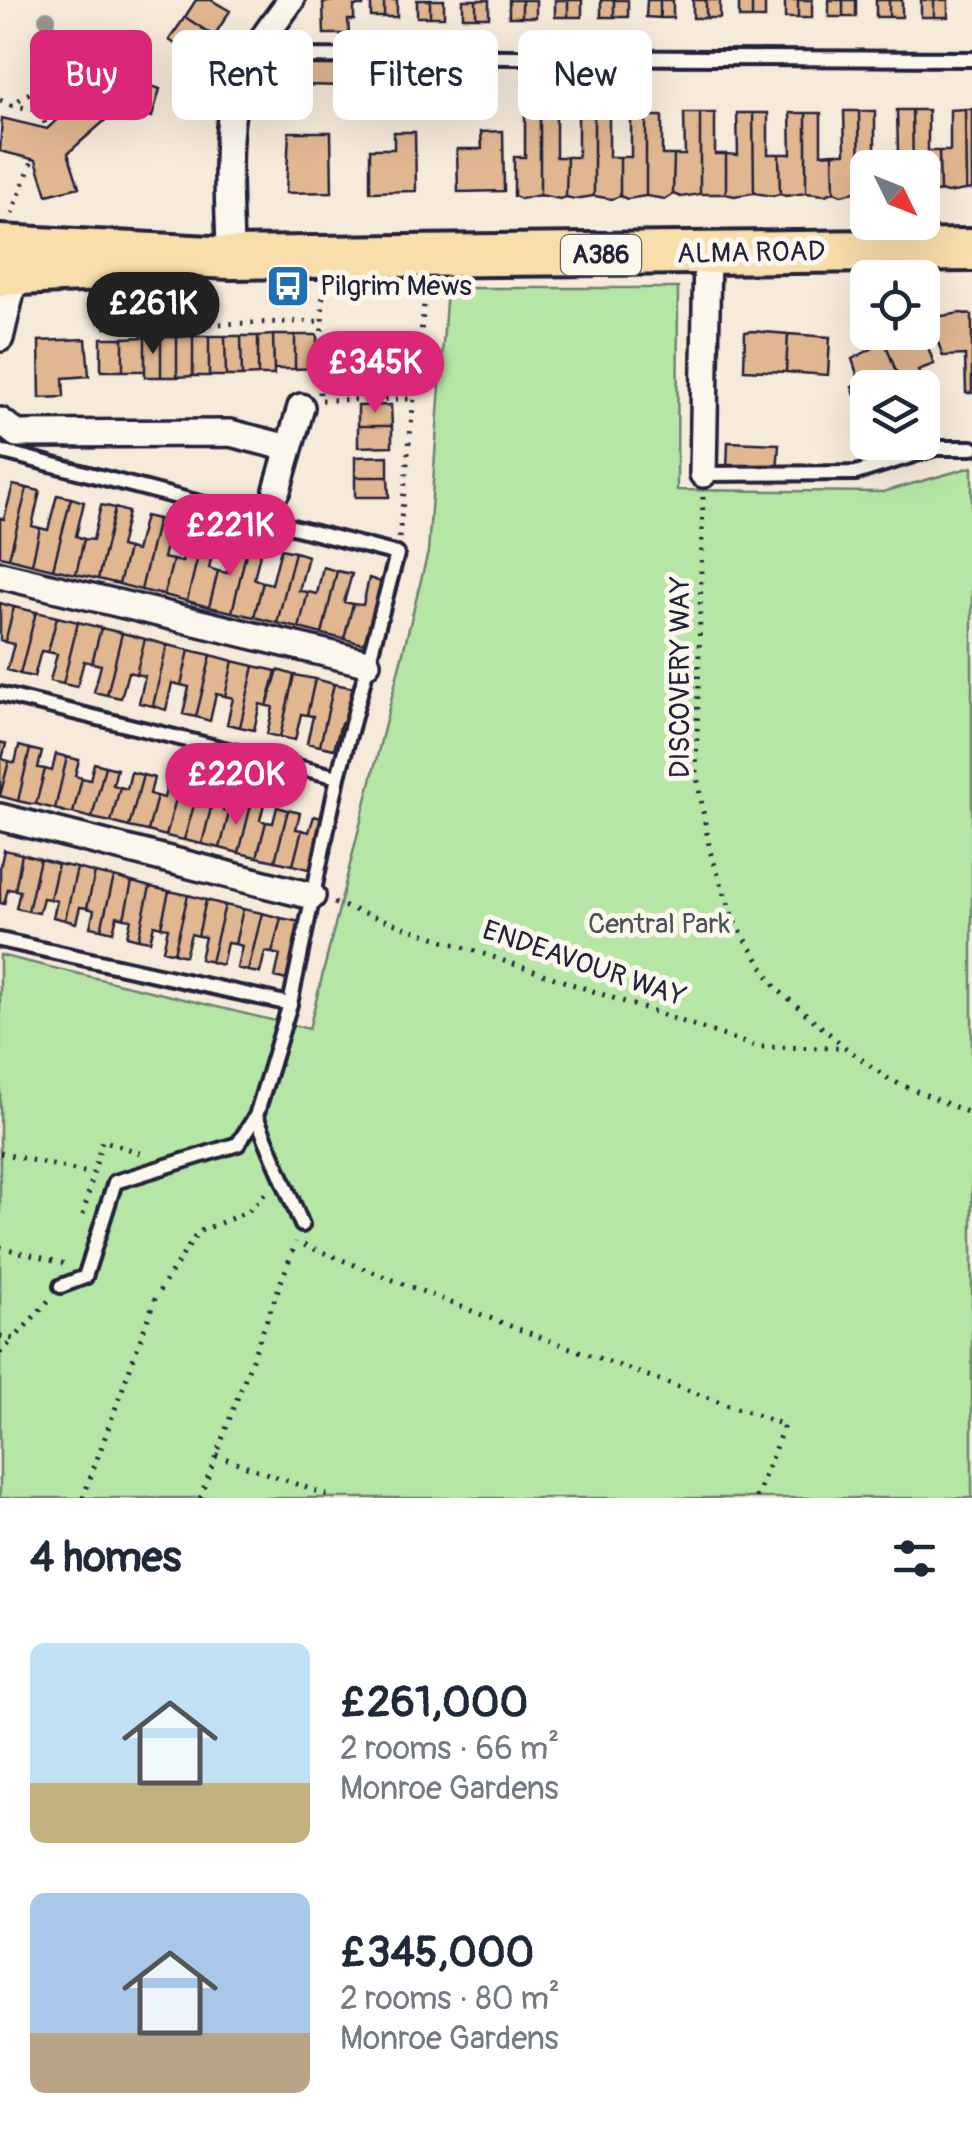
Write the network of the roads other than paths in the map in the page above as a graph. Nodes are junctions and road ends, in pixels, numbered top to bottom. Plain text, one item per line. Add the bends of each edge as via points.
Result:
1 (291, 0) edge
2 (270, 30) edge
3 (313, 56) edge
4 (972, 60) edge
5 (232, 120) edge
6 (972, 250) edge
7 (7, 252) edge
8 (707, 254) junction
9 (230, 258) junction
10 (0, 338) edge
11 (301, 407) dead end
12 (0, 421) edge
13 (289, 448) junction
14 (972, 448) edge
15 (0, 452) edge
16 (703, 474) joint
17 (276, 490) dead end
18 (0, 575) edge
19 (367, 663) junction
20 (0, 694) edge
21 (338, 778) junction
22 (0, 817) edge
23 (312, 896) junction
24 (0, 940) edge
25 (290, 1004) junction
26 (256, 1116) junction
27 (302, 1225) dead end
28 (61, 1286) road end

1 - 2 street
3 - 4 lane
5 - 9 street
6 - 8 main road, ALMA ROAD / A386
7 - 9 main road, ALMA ROAD / A386
7 - 10 street
8 - 9 main road, ALMA ROAD / A386
8 - 16 street
11 - 13 street
12 - 13 street via 17,434 230,433
13 - 17 street
14 - 16 lane via 936,448 856,474
15 - 19 lane via 397,554
18 - 19 street
19 - 21 lane
20 - 21 lane
21 - 23 lane
22 - 23 street
23 - 25 lane
24 - 25 lane
25 - 26 lane
26 - 27 lane
26 - 28 lane via 238,1144 115,1182 85,1277

